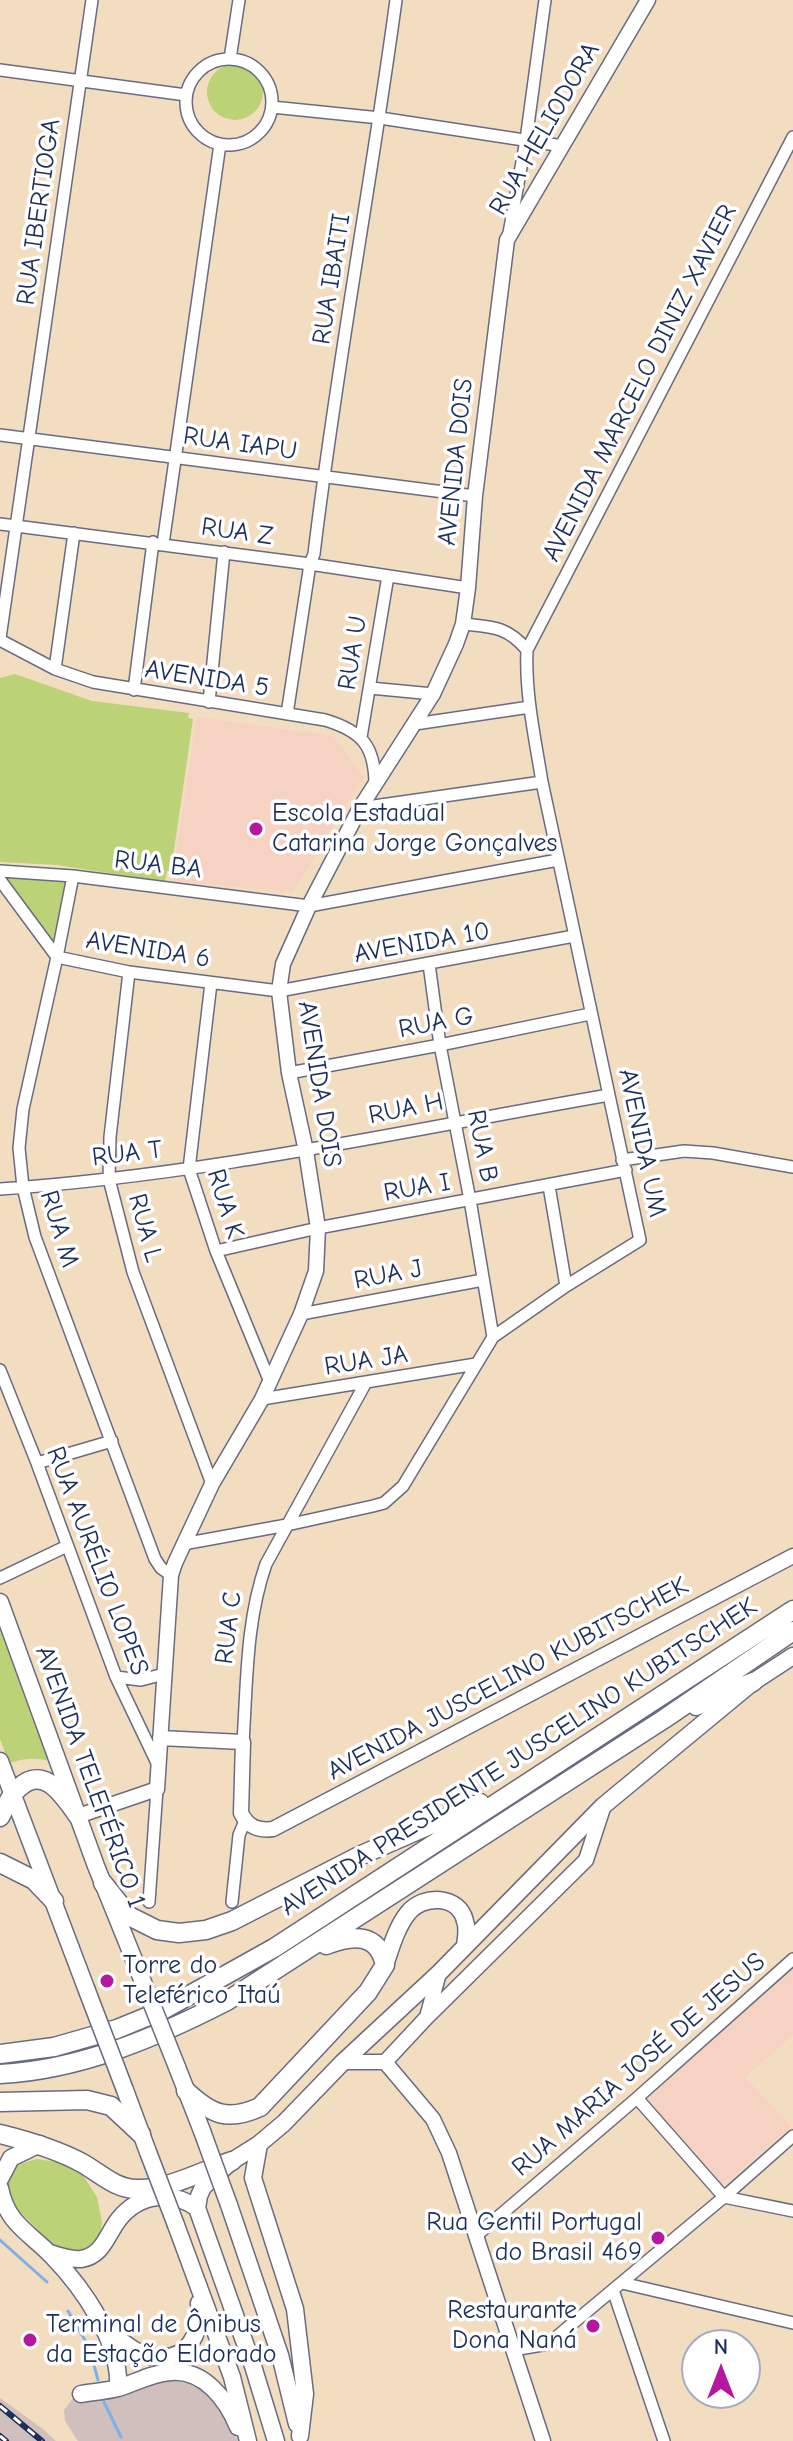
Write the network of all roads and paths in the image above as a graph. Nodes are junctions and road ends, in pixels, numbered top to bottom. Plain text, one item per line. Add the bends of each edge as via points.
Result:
1 (92, 0) edge
2 (239, 0) edge
3 (396, 0) edge
4 (545, 0) edge
5 (648, 0) edge
6 (230, 59) junction
7 (0, 70) edge
8 (79, 81) junction
9 (186, 95) junction
10 (272, 107) junction
11 (380, 118) junction
12 (793, 137) edge
13 (526, 140) junction
14 (220, 144) junction
15 (563, 146) junction
16 (507, 240) junction
17 (0, 435) edge
18 (27, 439) junction
19 (175, 458) junction
20 (323, 478) junction
21 (475, 496) junction
22 (0, 524) edge
23 (16, 526) junction
24 (74, 533) junction
25 (158, 543) junction
26 (224, 552) junction
27 (310, 564) junction
28 (388, 576) junction
29 (468, 588) junction
30 (463, 624) junction
31 (0, 639) edge
32 (13, 647) junction
33 (527, 650) junction
34 (0, 656) edge
35 (55, 669) junction
36 (370, 688) junction
37 (134, 690) junction
38 (433, 694) junction
39 (209, 702) junction
40 (530, 707) junction
41 (287, 714) junction
42 (415, 724) junction
43 (361, 737) junction
44 (542, 782) junction
45 (375, 786) junction
46 (360, 808) junction
47 (558, 860) junction
48 (0, 871) edge
49 (73, 876) junction
50 (0, 880) edge
51 (309, 906) junction
52 (574, 936) junction
53 (57, 957) junction
54 (429, 964) junction
55 (129, 972) junction
56 (211, 983) junction
57 (279, 991) junction
58 (590, 1014) junction
59 (440, 1045) junction
60 (289, 1073) junction
61 (609, 1095) junction
62 (456, 1121) junction
63 (306, 1151) junction
64 (624, 1165) junction
65 (793, 1167) edge
66 (189, 1169) junction
67 (109, 1179) junction
68 (549, 1186) junction
69 (23, 1187) junction
70 (0, 1189) edge
71 (470, 1200) junction
72 (318, 1228) junction
73 (216, 1251) junction
74 (483, 1280) junction
75 (566, 1286) junction
76 (301, 1314) junction
77 (493, 1337) junction
78 (476, 1364) junction
79 (0, 1370) edge
80 (270, 1382) junction
81 (365, 1384) junction
82 (262, 1399) junction
83 (112, 1441) junction
84 (37, 1463) junction
85 (212, 1484) junction
86 (287, 1525) junction
87 (183, 1544) junction
88 (67, 1546) junction
89 (793, 1556) edge
90 (171, 1575) junction
91 (0, 1578) edge
92 (0, 1602) edge
93 (793, 1610) edge
94 (793, 1631) edge
95 (793, 1656) edge
96 (164, 1674) junction
97 (116, 1677) junction
98 (753, 1682) junction
99 (664, 1719) junction
100 (160, 1738) junction
101 (243, 1742) junction
102 (0, 1761) edge
103 (158, 1765) junction
104 (531, 1780) junction
105 (157, 1789) junction
106 (13, 1794) junction
107 (603, 1806) junction
108 (78, 1816) junction
109 (0, 1817) edge
110 (245, 1821) junction
111 (0, 1863) edge
112 (103, 1883) junction
113 (54, 1901) junction
114 (149, 1902) dead end
115 (232, 1902) dead end
116 (465, 1946) junction
117 (793, 1959) edge
118 (287, 1963) junction
119 (385, 1965) junction
120 (439, 1973) junction
121 (427, 2017) junction
122 (0, 2054) edge
123 (343, 2062) junction
124 (385, 2062) junction
125 (0, 2074) edge
126 (186, 2091) junction
127 (637, 2098) junction
128 (0, 2102) edge
129 (0, 2134) edge
130 (141, 2134) junction
131 (793, 2136) edge
132 (40, 2144) junction
133 (259, 2144) junction
134 (232, 2161) junction
135 (0, 2179) edge
136 (0, 2188) edge
137 (724, 2197) junction
138 (197, 2208) junction
139 (793, 2211) edge
140 (477, 2235) junction
141 (49, 2253) junction
142 (618, 2286) junction
143 (198, 2289) junction
144 (793, 2323) edge
145 (104, 2328) junction
146 (513, 2350) junction
147 (118, 2388) junction
148 (81, 2394) dead end
149 (300, 2438) edge
150 (246, 2441) edge
151 (276, 2441) edge
152 (543, 2441) edge
153 (664, 2441) edge

1 - 8 street, RUA IBERTIOGA
2 - 6 street
3 - 11 street, RUA IBAITI
4 - 13 street
5 - 15 street, RUA HELIODORA
6 - 9 street via 207,66
6 - 10 street via 256,69 266,80
7 - 8 street
8 - 9 street
8 - 18 street, RUA IBERTIOGA
9 - 14 street via 197,132
10 - 11 street
10 - 14 street via 268,121 248,141
11 - 13 street
11 - 20 street, RUA IBAITI
12 - 33 street, AVENIDA MARCELO DINIZ XAVIER
13 - 15 street
13 - 16 street
14 - 19 street
15 - 16 street, RUA HELIODORA
16 - 21 street, AVENIDA DOIS
17 - 18 street, RUA IAPU
18 - 19 street, RUA IAPU
18 - 23 street, RUA IBERTIOGA
19 - 20 street, RUA IAPU
19 - 25 street
20 - 21 street, RUA IAPU
20 - 27 street, RUA IBAITI
21 - 29 street, AVENIDA DOIS
22 - 23 street, RUA Z
23 - 24 street, RUA Z
23 - 31 street, RUA IBERTIOGA
24 - 25 street, RUA Z
24 - 35 street
25 - 26 street, RUA Z
25 - 37 street
26 - 27 street, RUA Z
26 - 39 street
27 - 28 street, RUA Z
27 - 41 street, RUA IBAITI
28 - 29 street, RUA Z
28 - 36 street, RUA U
29 - 30 street, AVENIDA DOIS
30 - 33 street via 509,632
30 - 38 street, AVENIDA DOIS
31 - 32 street, AVENIDA 5
32 - 34 street
32 - 35 street, AVENIDA 5
33 - 40 street, AVENIDA UM
35 - 37 street, AVENIDA 5
36 - 38 street
36 - 43 street, RUA U
37 - 39 street, AVENIDA 5
38 - 42 street, AVENIDA DOIS
39 - 41 street, AVENIDA 5
40 - 42 street
40 - 44 street, AVENIDA UM
41 - 43 street, AVENIDA 5 via 346,726
42 - 45 street, AVENIDA DOIS
43 - 45 street via 371,754
44 - 46 street
44 - 47 street, AVENIDA UM
45 - 46 street, AVENIDA DOIS
46 - 51 street, AVENIDA DOIS
47 - 51 street, RUA BA
47 - 52 street, AVENIDA UM
48 - 49 street, RUA BA
49 - 51 street, RUA BA
49 - 53 street, RUA M
50 - 53 street, AVENIDA 6
51 - 57 street, AVENIDA DOIS via 283,964
52 - 54 street, AVENIDA 10
52 - 58 street, AVENIDA UM
53 - 55 street, AVENIDA 6
53 - 69 street, RUA M via 23,1109
54 - 57 street, AVENIDA 10
54 - 59 street, RUA B
55 - 56 street, AVENIDA 6
55 - 67 street, RUA L
56 - 57 street, AVENIDA 6
56 - 66 street, RUA K
57 - 60 street, AVENIDA DOIS
58 - 59 street, RUA G
58 - 61 street, AVENIDA UM
59 - 60 street, RUA G
59 - 62 street, RUA B
60 - 63 street, AVENIDA DOIS
61 - 62 street, RUA H
61 - 64 street, AVENIDA UM
62 - 63 street, RUA H
62 - 71 street, RUA B
63 - 66 street, RUA T
63 - 72 street, AVENIDA DOIS
64 - 65 street, RUA I via 684,1151
64 - 68 street, RUA I
64 - 75 street, AVENIDA UM via 640,1240
66 - 67 street, RUA T
66 - 73 street, RUA K
67 - 69 street, RUA T
67 - 85 street, RUA L via 133,1272
68 - 71 street, RUA I
68 - 75 street
69 - 70 street, RUA T
69 - 83 street, RUA M via 35,1237
71 - 72 street, RUA I
71 - 74 street, RUA B
72 - 73 street, RUA I
72 - 76 street, AVENIDA DOIS via 316,1271
73 - 80 street, RUA K
74 - 76 street, RUA J
74 - 77 street, RUA B
75 - 77 street, AVENIDA UM
76 - 80 street, AVENIDA DOIS
77 - 78 street, AVENIDA UM
78 - 81 street, RUA JA
78 - 86 street, AVENIDA UM via 394,1495 384,1503
79 - 84 street, RUA AURÉLIO LOPES
80 - 82 street, AVENIDA DOIS
81 - 82 street, RUA JA
81 - 86 street, RUA C
82 - 85 street, AVENIDA DOIS
83 - 84 street
83 - 90 street, RUA M via 155,1559
84 - 88 street, RUA AURÉLIO LOPES
85 - 87 street, AVENIDA DOIS
86 - 87 street, AVENIDA UM
86 - 101 street, RUA C via 266,1564 252,1615
87 - 90 street, AVENIDA DOIS
88 - 91 street
88 - 97 street, RUA AURÉLIO LOPES
89 - 110 street, AVENIDA JUSCELINO KUBITSCHEK via 288,1822 263,1830
90 - 96 street, AVENIDA DOIS
92 - 108 main road, AVENIDA TELEFÉRICO 1
93 - 104 highway, AVENIDA PRESIDENTE JUSCELINO KUBITSCHEK
94 - 99 highway, AVENIDA PRESIDENTE JUSCELINO KUBITSCHEK
95 - 98 main road
96 - 97 street via 141,1680
96 - 100 street, AVENIDA DOIS
97 - 103 street, RUA AURÉLIO LOPES
98 - 99 highway
98 - 107 main road
99 - 118 highway, AVENIDA PRESIDENTE JUSCELINO KUBITSCHEK
100 - 101 street
100 - 103 street, AVENIDA DOIS
101 - 110 street, RUA C via 240,1805
102 - 106 main road
103 - 105 street, AVENIDA DOIS
104 - 112 highway via 206,1930 157,1930 129,1916
104 - 122 highway, AVENIDA PRESIDENTE JUSCELINO KUBITSCHEK via 274,1948 161,2011 54,2047
105 - 108 street
105 - 114 street, AVENIDA DOIS
106 - 108 highway via 32,1780 43,1779 58,1788
106 - 109 highway
106 - 113 main road
107 - 116 main road
107 - 121 street via 586,1860
108 - 112 main road, AVENIDA TELEFÉRICO 1
110 - 115 street, RUA C
111 - 113 highway via 34,1880
112 - 126 main road, AVENIDA TELEFÉRICO 1, bridge
113 - 130 main road, bridge
116 - 119 main road via 461,1910 439,1900 426,1901 404,1919
116 - 120 main road
117 - 127 street, RUA MARIA JOSÉ DE JESUS
118 - 119 highway via 353,1938 372,1942
118 - 125 highway via 169,2031 58,2067
119 - 126 highway via 368,1992 260,2107 244,2114 219,2113
120 - 121 street
120 - 123 main road
121 - 124 street
123 - 124 street
123 - 133 main road
124 - 140 street via 442,2135
126 - 149 main road, AVENIDA TELEFÉRICO 1, bridge via 280,2355
127 - 137 street
127 - 140 street, RUA MARIA JOSÉ DE JESUS
128 - 130 highway via 87,2100 111,2106
129 - 132 highway
130 - 143 main road, bridge
131 - 137 street
132 - 134 highway via 125,2188 158,2187
132 - 135 main road via 11,2158
133 - 134 main road
133 - 149 main road via 253,2178 295,2309 305,2394
134 - 138 main road via 203,2187
136 - 141 main road via 13,2221
137 - 139 street
137 - 142 street
138 - 141 main road via 184,2199 153,2197 138,2202 117,2221 95,2254 80,2259
138 - 151 main road
140 - 146 street
141 - 145 main road via 71,2276
142 - 144 street
142 - 146 street via 548,2344
142 - 153 street
143 - 145 main road via 196,2338 174,2356 153,2357
143 - 150 main road via 232,2377
145 - 147 main road via 118,2366
146 - 152 street
147 - 148 main road
147 - 150 main road via 172,2372 191,2374 213,2387

